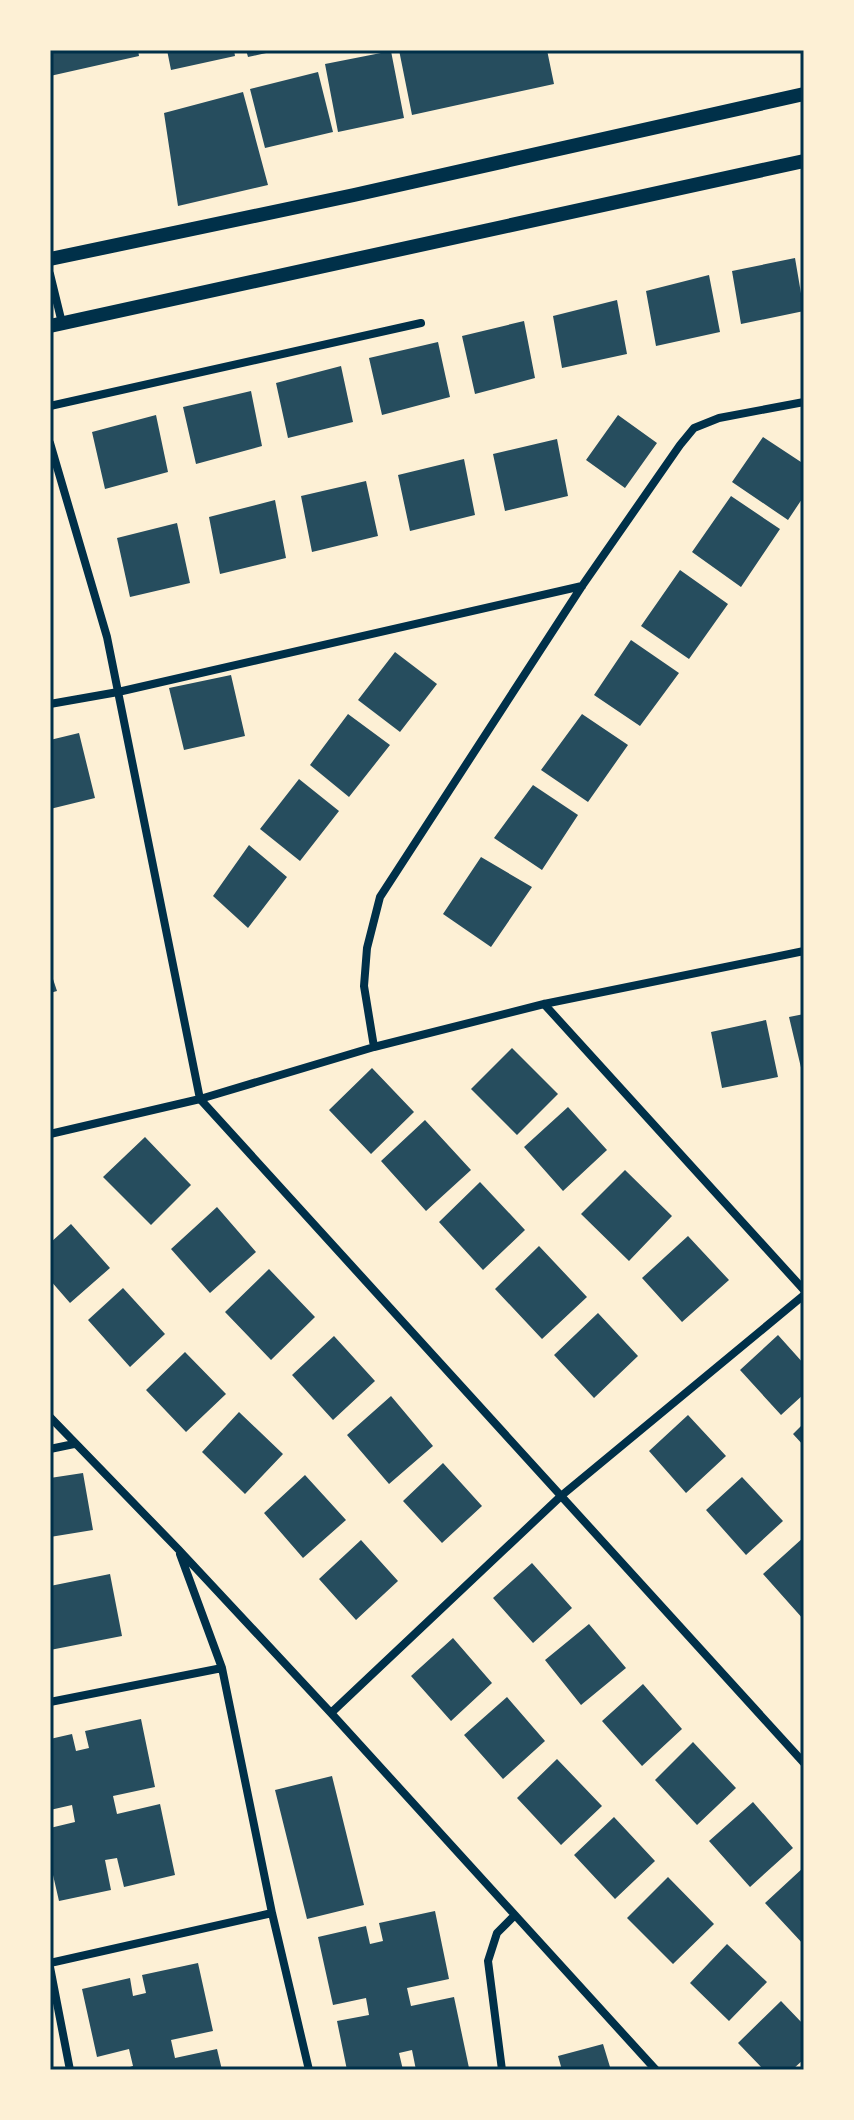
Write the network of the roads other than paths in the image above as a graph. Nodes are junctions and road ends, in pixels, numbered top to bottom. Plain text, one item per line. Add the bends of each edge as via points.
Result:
1 (804, 94) edge
2 (804, 161) edge
3 (50, 259) edge
4 (50, 274) edge
5 (421, 323) dead end
6 (56, 324) edge
7 (804, 402) edge
8 (50, 406) edge
9 (50, 443) edge
10 (582, 586) junction
11 (118, 692) junction
12 (50, 704) edge
13 (804, 951) edge
14 (544, 1004) junction
15 (374, 1047) junction
16 (200, 1099) junction
17 (50, 1134) edge
18 (804, 1293) edge
19 (50, 1417) edge
20 (74, 1444) junction
21 (50, 1449) edge
22 (561, 1496) junction
23 (178, 1549) junction
24 (222, 1668) junction
25 (50, 1702) edge
26 (331, 1713) junction
27 (804, 1763) edge
28 (272, 1913) junction
29 (515, 1915) junction
30 (50, 1965) edge
31 (70, 2070) edge
32 (309, 2070) edge
33 (502, 2070) edge
34 (656, 2070) edge

1 - 3 street
2 - 6 street
4 - 6 street
5 - 8 street
7 - 10 street via 694,428
9 - 11 street
10 - 11 street
10 - 15 street via 380,897 364,986
11 - 12 street
11 - 16 street
13 - 14 street
14 - 15 street
14 - 18 street
15 - 16 street
16 - 17 street
16 - 22 street
18 - 22 street
19 - 20 street
20 - 21 street
20 - 23 street
22 - 26 street
22 - 27 street
23 - 24 street
23 - 26 street
24 - 25 street
24 - 28 street
26 - 29 street
28 - 30 street
28 - 32 street
29 - 33 street via 497,1933 488,1961
29 - 34 street
30 - 31 street

